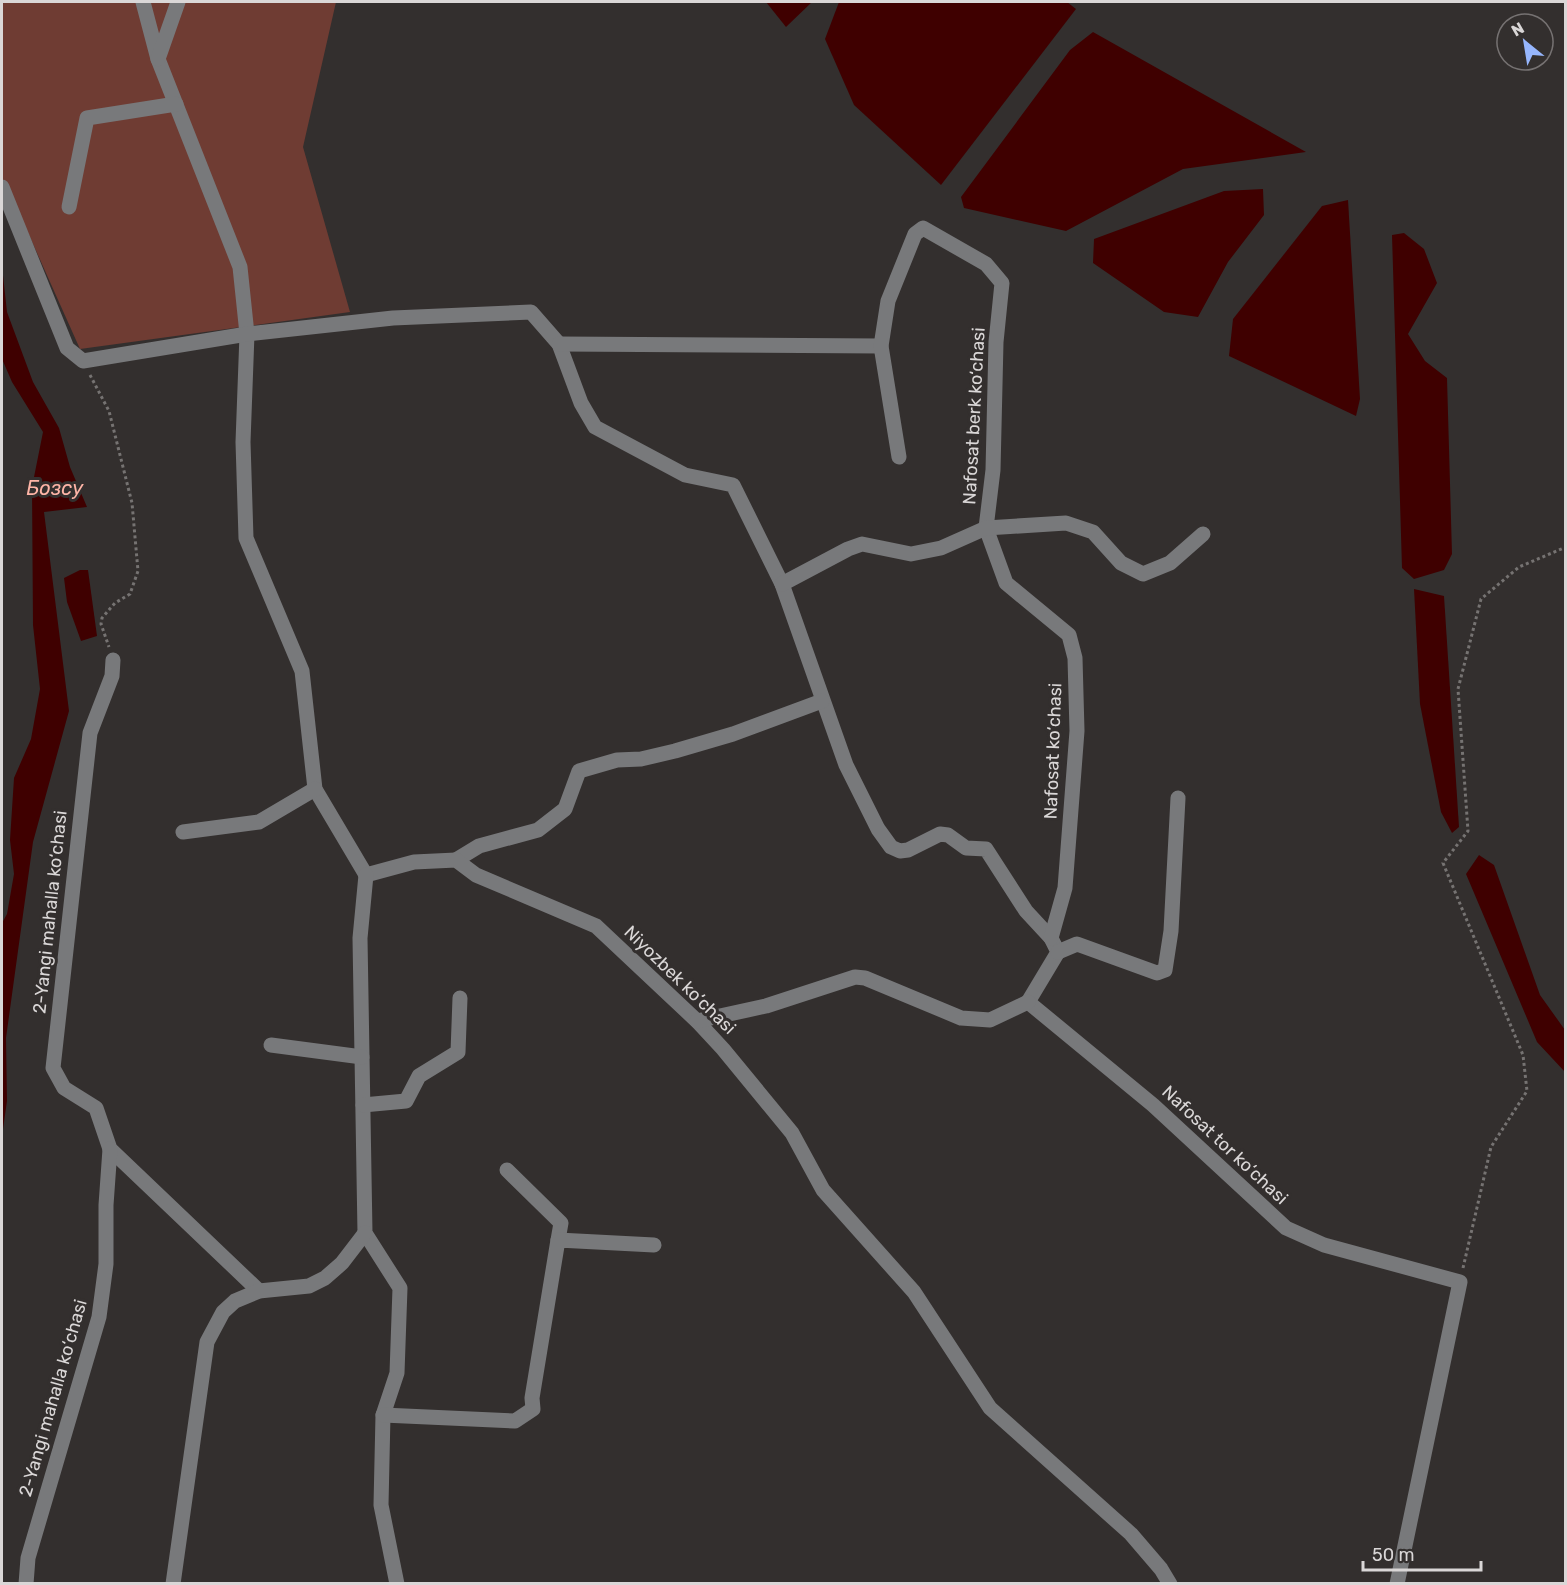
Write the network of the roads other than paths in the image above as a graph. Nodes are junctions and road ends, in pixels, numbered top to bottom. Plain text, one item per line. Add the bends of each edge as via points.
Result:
1 (143, 2) edge
2 (178, 2) edge
3 (158, 59) junction
4 (176, 104) junction
5 (2, 187) edge
6 (69, 207) dead end
7 (247, 334) junction
8 (559, 344) junction
9 (881, 346) junction
10 (899, 457) dead end
11 (986, 528) junction
12 (1203, 534) dead end
13 (782, 584) junction
14 (113, 660) road end
15 (822, 701) junction
16 (315, 789) junction
17 (1178, 798) dead end
18 (183, 832) dead end
19 (456, 861) junction
20 (366, 875) junction
21 (1052, 938) junction
22 (1058, 952) junction
23 (460, 998) dead end
24 (1028, 1002) junction
25 (697, 1021) junction
26 (271, 1046) dead end
27 (362, 1057) junction
28 (363, 1105) junction
29 (110, 1149) junction
30 (507, 1170) dead end
31 (364, 1233) junction
32 (558, 1240) junction
33 (654, 1245) dead end
34 (259, 1291) junction
35 (382, 1415) junction
36 (26, 1584) edge
37 (173, 1584) edge
38 (397, 1584) edge
39 (1170, 1584) edge
40 (1397, 1584) edge

1 - 3 street
2 - 3 street
3 - 4 street
4 - 6 street via 87,118
4 - 7 street via 240,267
5 - 7 street via 67,348 82,361
7 - 8 street via 393,318 531,312
7 - 16 street via 243,442 246,538 302,671
8 - 9 street
8 - 13 street via 581,403 595,427 685,475 733,485
9 - 10 street, Nafosat berk ko‘chasi
9 - 11 street, Nafosat berk ko‘chasi via 888,302 915,234 923,228 986,264 1002,283 996,342 993,470
11 - 12 street, Nafosat berk ko‘chasi via 1066,523 1093,532 1121,563 1143,574 1170,563
11 - 13 street via 941,548 911,554 862,544
11 - 21 street, Nafosat ko‘chasi via 1006,583 1070,635 1075,658 1077,731 1065,888
13 - 15 street
14 - 29 street, 2-Yangi mahalla ko‘chasi via 112,676 90,733 53,1068 64,1088 96,1108
15 - 19 street via 675,751 617,760 579,771 566,809 538,830 479,846
15 - 21 street via 846,765 891,847 908,850 940,834 966,848 986,849 1026,911
16 - 18 street via 259,822
16 - 20 street
17 - 22 street via 1171,931 1165,970 1156,973 1077,944
19 - 20 street via 414,862
19 - 25 street, Niyozbek ko‘chasi via 476,875 596,926
20 - 27 street via 360,938
21 - 22 street
22 - 24 street
23 - 28 street via 458,1053 419,1076 406,1101
24 - 25 street via 990,1020 961,1018 855,977 766,1006
24 - 40 street, Nafosat tor ko‘chasi via 1153,1105 1286,1228 1324,1245 1460,1282
25 - 39 street, Niyozbek ko‘chasi via 792,1133 823,1190 914,1292 990,1408 1131,1534
26 - 27 street
27 - 28 street
28 - 31 street
29 - 34 street, 2-Yangi mahalla ko‘chasi
29 - 36 street, 2-Yangi mahalla ko‘chasi via 106,1264 99,1317 28,1558
30 - 32 street via 561,1223
31 - 34 street via 342,1263 325,1278 309,1286
31 - 35 street via 400,1288 397,1373
32 - 33 street
32 - 35 street via 532,1409 515,1421
34 - 37 street via 235,1301 223,1312 207,1342
35 - 38 street via 381,1505

